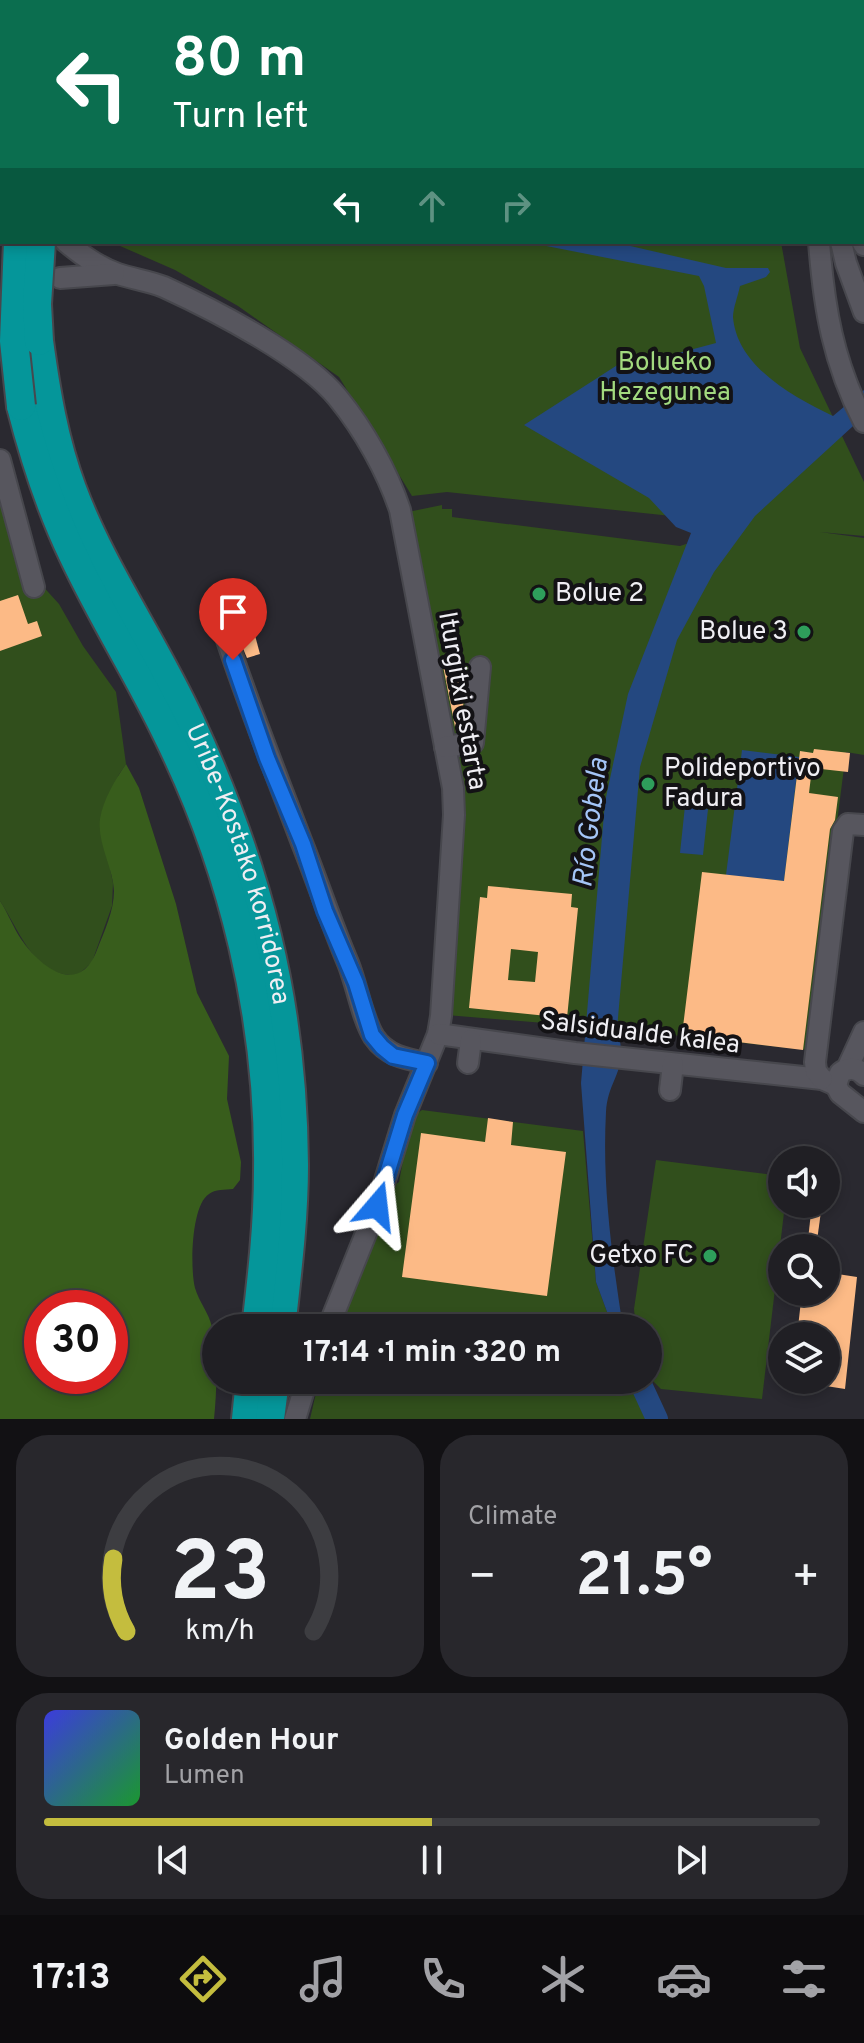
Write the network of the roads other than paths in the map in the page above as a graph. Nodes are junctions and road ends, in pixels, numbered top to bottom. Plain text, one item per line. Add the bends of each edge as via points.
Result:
1 (18, 244) edge
2 (41, 244) edge
3 (69, 244) edge
4 (819, 244) edge
5 (842, 244) edge
6 (118, 274) junction
7 (60, 278) dead end
8 (863, 310) edge
9 (864, 422) edge
10 (0, 460) edge
11 (34, 587) dead end
12 (226, 637) dead end
13 (480, 667) dead end
14 (445, 747) junction
15 (864, 825) edge
16 (864, 1032) edge
17 (438, 1034) junction
18 (471, 1040) junction
19 (427, 1063) junction
20 (468, 1063) dead end
21 (673, 1064) junction
22 (854, 1086) edge
23 (670, 1090) dead end
24 (258, 1314) edge
25 (282, 1314) edge
26 (334, 1314) edge
27 (249, 1394) edge
28 (273, 1394) edge
29 (303, 1394) edge
30 (246, 1419) edge
31 (270, 1419) edge
32 (295, 1419) edge

1 - 24 highway, Uribe-Kostako korridorea, bridge via 14,341 21,406 48,496 198,802 246,958 264,1068 269,1170
2 - 25 highway, Uribe-Kostako korridorea, bridge via 39,341 47,402 72,490 215,776 274,957 289,1064 294,1167
3 - 6 street, Iturgitxi estarta
4 - 9 street via 831,339
5 - 8 street
6 - 7 street
6 - 14 street, Iturgitxi estarta via 153,282 200,303 308,371 338,397 392,485 400,510
10 - 11 street
12 - 19 street via 372,1035 393,1056
13 - 14 street via 473,743
14 - 17 street, Iturgitxi estarta via 454,815
15 - 22 street via 848,824 843,831 815,1062 816,1071
16 - 22 street
17 - 18 street, Salsidualde kalea
17 - 19 street, Iturgitxi estarta
18 - 20 street
18 - 21 street, Salsidualde kalea
19 - 26 street, Iturgitxi estarta
21 - 22 street, Salsidualde kalea
21 - 23 street
27 - 30 highway
28 - 31 highway
29 - 32 street

